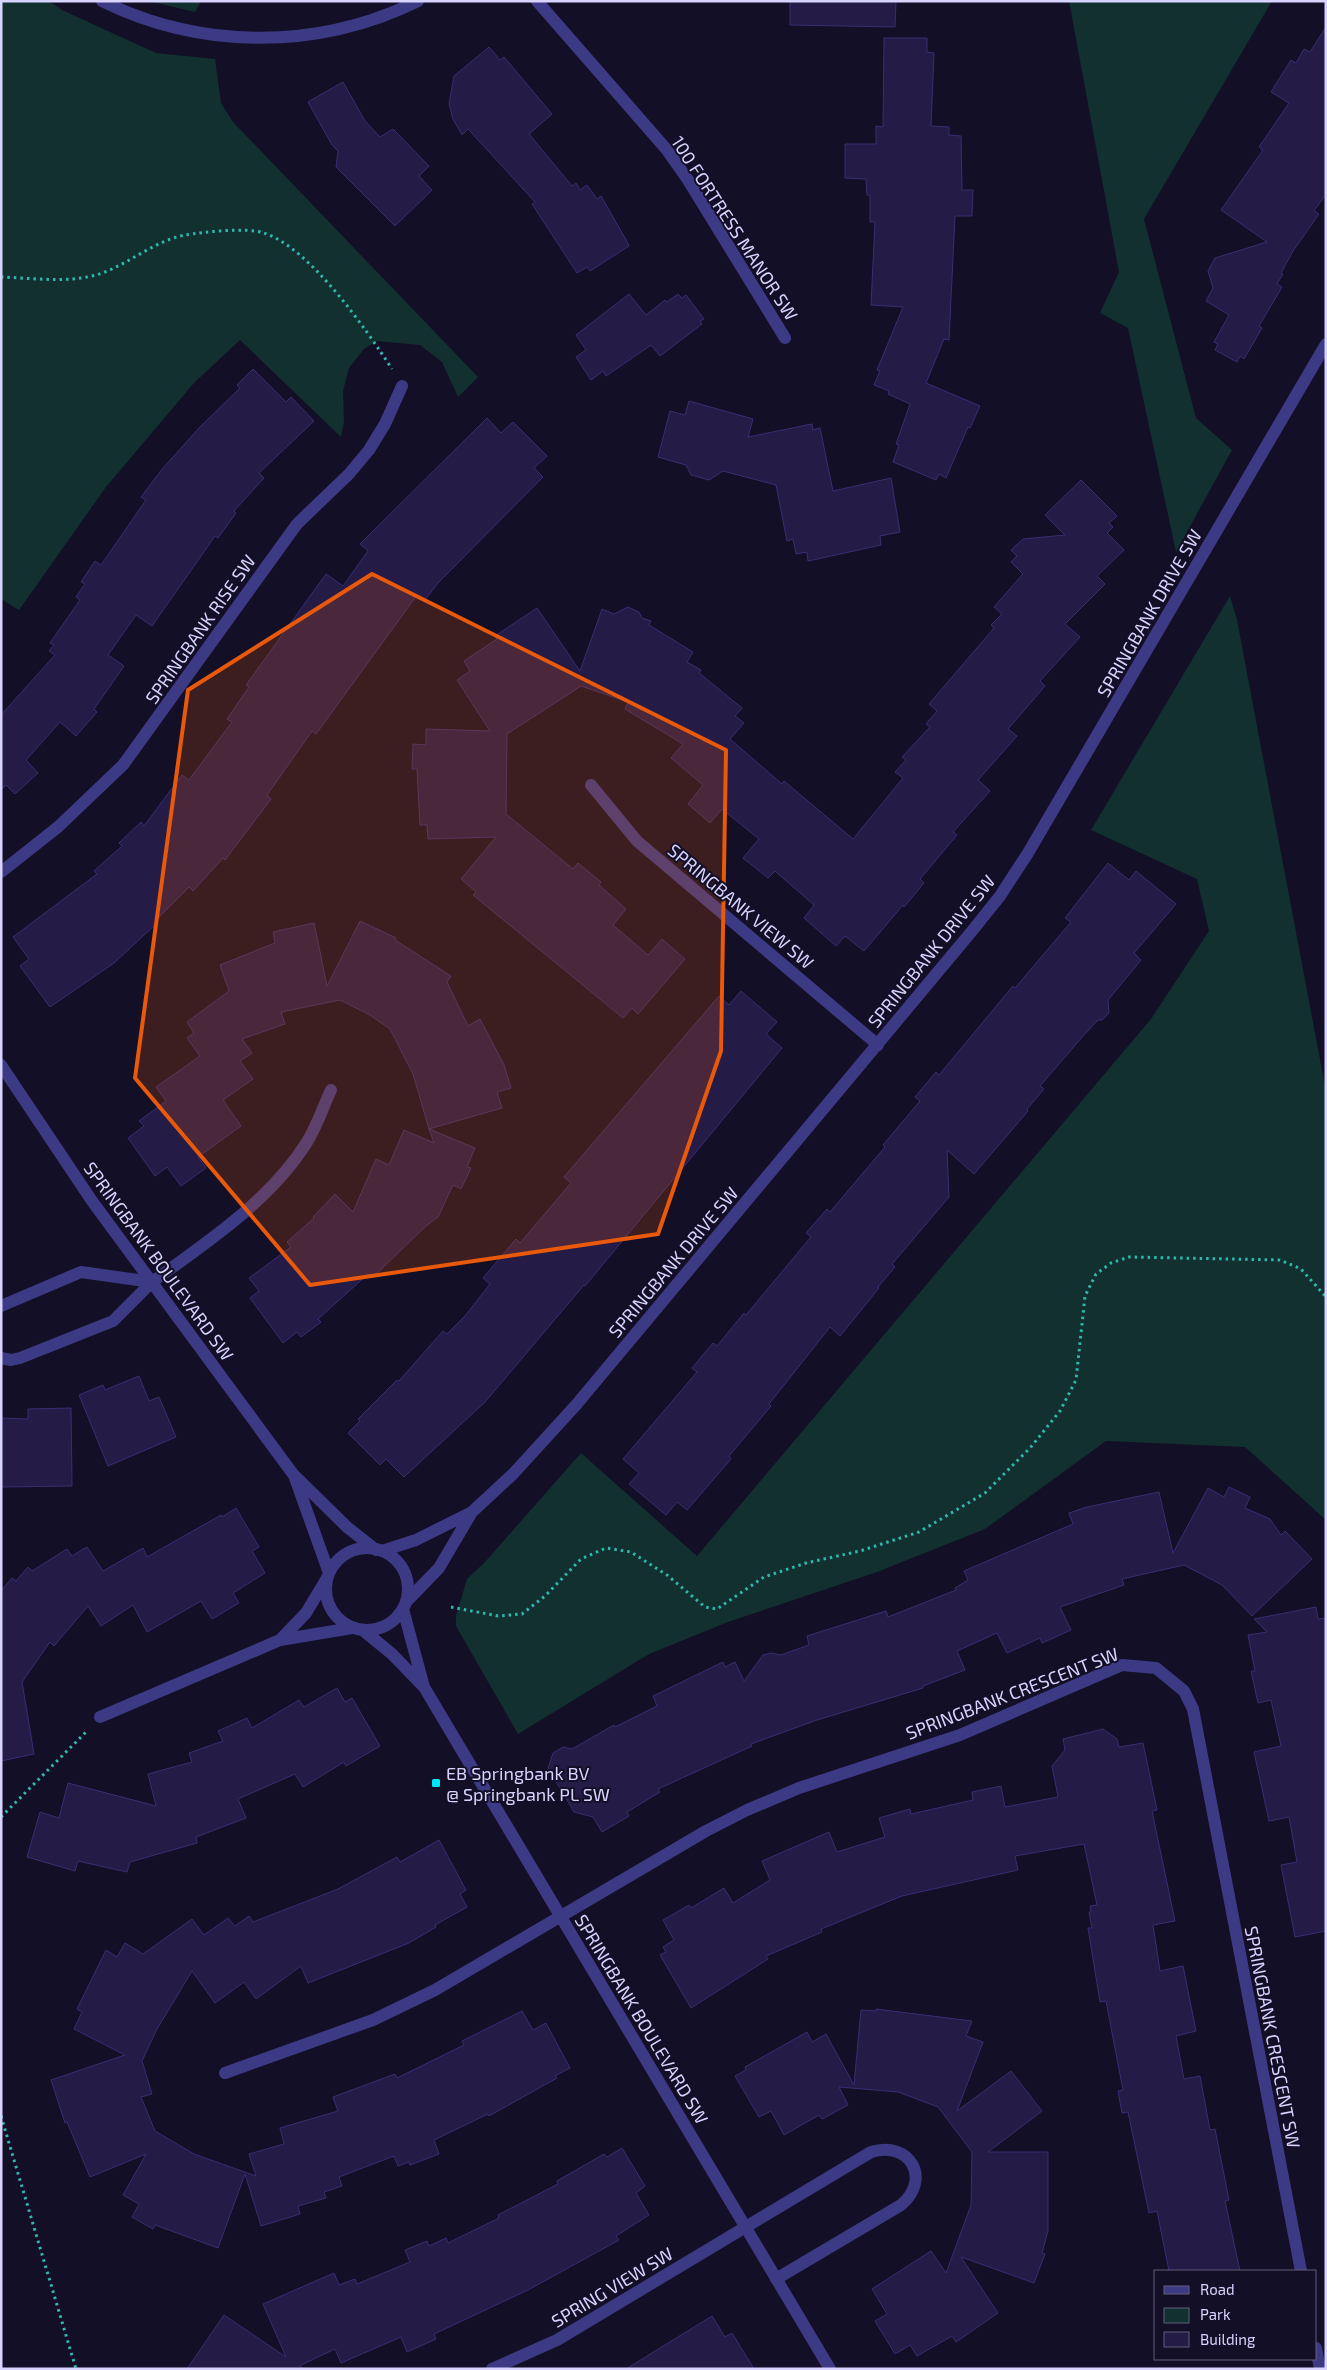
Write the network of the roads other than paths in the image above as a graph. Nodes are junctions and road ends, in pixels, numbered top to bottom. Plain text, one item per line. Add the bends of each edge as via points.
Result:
1 (102, 1) edge
2 (418, 1) edge
3 (537, 1) edge
4 (785, 338) dead end
5 (1324, 353) edge
6 (402, 386) road end
7 (590, 785) dead end
8 (1, 872) edge
9 (878, 1045) junction
10 (1, 1065) edge
11 (331, 1090) dead end
12 (152, 1282) junction
13 (1, 1306) edge
14 (1, 1358) edge
15 (294, 1474) junction
16 (472, 1512) junction
17 (379, 1550) junction
18 (328, 1575) junction
19 (405, 1606) junction
20 (358, 1629) junction
21 (280, 1640) junction
22 (424, 1687) junction
23 (100, 1717) road end
24 (561, 1918) junction
25 (225, 2073) dead end
26 (746, 2228) junction
27 (1301, 2270) edge
28 (776, 2278) junction
29 (1317, 2353) edge
30 (492, 2369) edge
31 (830, 2369) edge
32 (1320, 2369) edge

1 - 2 street via 153,22 189,32 262,39 334,31 367,22
3 - 4 street, 100 FORTRESS MANOR SW via 667,150
5 - 9 street, SPRINGBANK DRIVE SW via 1028,853 1000,896
6 - 8 street, SPRINGBANK RISE SW via 370,450 297,524 123,765 58,827
7 - 9 street, SPRINGBANK VIEW SW via 637,841
9 - 16 street, SPRINGBANK DRIVE SW via 576,1405 525,1462
10 - 12 street, SPRINGBANK BOULEVARD SW via 87,1193
11 - 12 street via 308,1141 268,1189 220,1232
12 - 13 street via 81,1272
12 - 14 street via 113,1321 20,1358
12 - 15 street, SPRINGBANK BOULEVARD SW
15 - 17 street, SPRINGBANK BOULEVARD SW via 347,1528
15 - 18 street, SPRINGBANK BOULEVARD SW
16 - 17 street, SPRINGBANK DRIVE SW via 416,1540
16 - 19 street, SPRINGBANK DRIVE SW via 439,1568
17 - 18 street via 365,1548 344,1555
17 - 19 street via 400,1565 405,1574 408,1585
18 - 20 street via 328,1602 333,1613 341,1622
18 - 21 street via 306,1613
19 - 20 street via 384,1627
19 - 22 street, SPRINGBANK BOULEVARD SW
20 - 21 street
20 - 22 street, SPRINGBANK BOULEVARD SW via 392,1654
21 - 23 street
22 - 24 street, SPRINGBANK BOULEVARD SW
24 - 25 street, SPRINGBANK CRESCENT SW via 435,1990 373,2020
24 - 26 street, SPRINGBANK BOULEVARD SW
24 - 27 street, SPRINGBANK CRESCENT SW via 706,1831 799,1788 960,1735 1122,1665 1156,1668 1184,1691 1193,1709
26 - 28 street, SPRINGBANK BOULEVARD SW
26 - 28 street, SPRING VIEW SW via 871,2152 882,2148 894,2150 905,2155 912,2164 916,2175 915,2187 905,2202
26 - 30 street, SPRING VIEW SW via 557,2340
28 - 31 street, SPRINGBANK BOULEVARD SW
29 - 32 street

